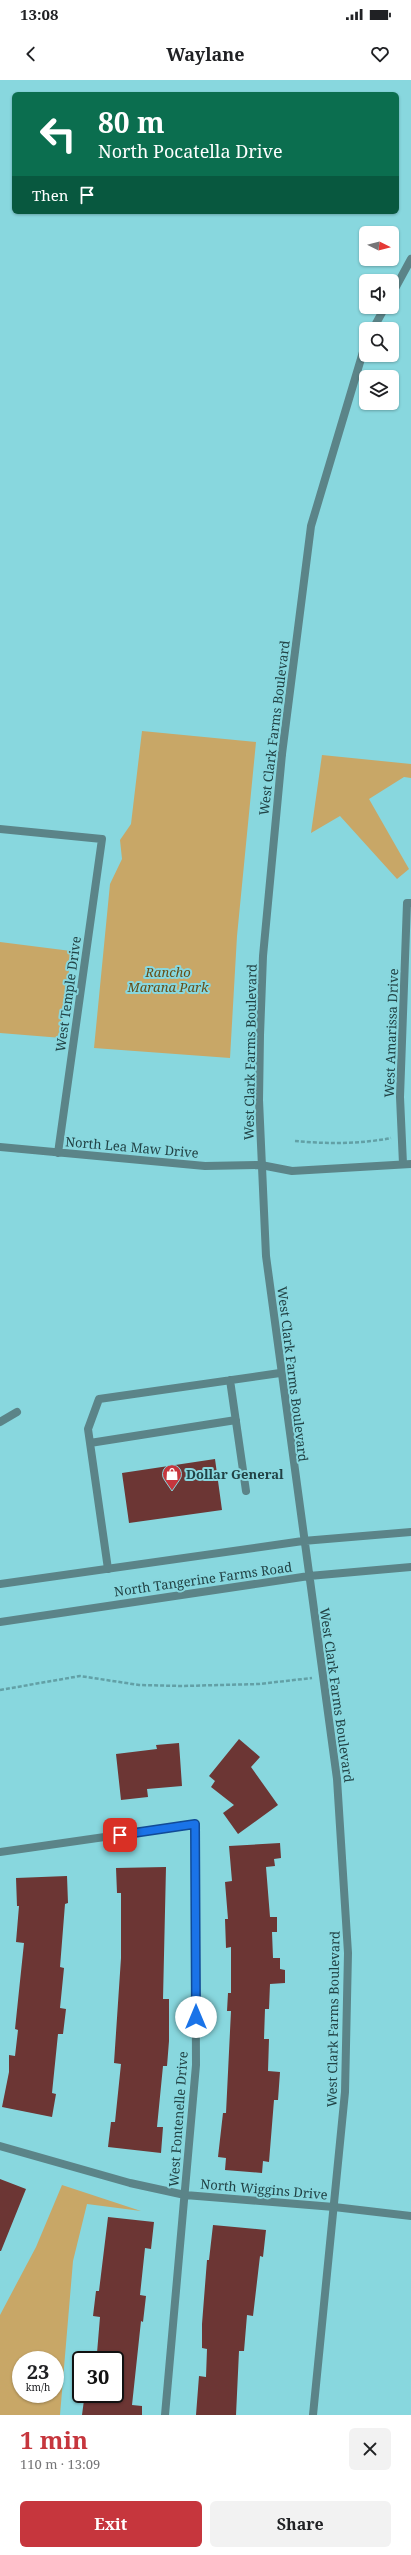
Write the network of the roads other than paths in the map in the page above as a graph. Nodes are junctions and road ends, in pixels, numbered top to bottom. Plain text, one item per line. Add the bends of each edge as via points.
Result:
1 (411, 259) edge
2 (399, 281) edge
3 (360, 362) edge
4 (0, 829) edge
5 (409, 903) edge
6 (0, 1147) edge
7 (58, 1153) junction
8 (407, 1164) edge
9 (261, 1165) junction
10 (280, 1373) junction
11 (230, 1380) junction
12 (17, 1412) dead end
13 (236, 1420) junction
14 (0, 1422) edge
15 (90, 1444) junction
16 (246, 1492) dead end
17 (411, 1532) edge
18 (303, 1541) junction
19 (411, 1567) edge
20 (108, 1569) junction
21 (309, 1576) junction
22 (0, 1584) edge
23 (0, 1622) edge
24 (0, 1852) edge
25 (0, 2146) edge
26 (185, 2195) junction
27 (334, 2207) junction
28 (411, 2216) edge
29 (165, 2415) edge
30 (313, 2415) edge

1 - 2 street
3 - 9 street, West Clark Farms Boulevard via 311,526 282,754 261,998
4 - 7 street, West Temple Drive via 102,839
5 - 8 street, West Amarissa Drive via 400,1097 402,1136
6 - 7 street, North Lea Maw Drive
7 - 9 street, North Lea Maw Drive via 205,1166
8 - 9 street, North Lea Maw Drive via 292,1171
9 - 10 street, West Clark Farms Boulevard via 266,1256
10 - 11 street
10 - 18 street, West Clark Farms Boulevard
11 - 13 street
11 - 15 street via 99,1399 88,1429
12 - 14 street
13 - 15 street
13 - 16 street
15 - 20 street
17 - 18 street, North Tangerine Farms Road
18 - 20 street, North Tangerine Farms Road
18 - 21 street, West Clark Farms Boulevard
19 - 21 street, North Tangerine Farms Road
20 - 22 street, North Tangerine Farms Road
21 - 23 street, North Tangerine Farms Road
21 - 27 street, West Clark Farms Boulevard via 342,1830 348,1953 345,2092
24 - 26 street, West Fontenelle Drive via 195,1824 196,2065
25 - 26 street, North Wiggins Drive via 130,2183
26 - 27 street, North Wiggins Drive
26 - 29 street, West Fontenelle Drive
27 - 28 street, North Wiggins Drive
27 - 30 street, West Clark Farms Boulevard

